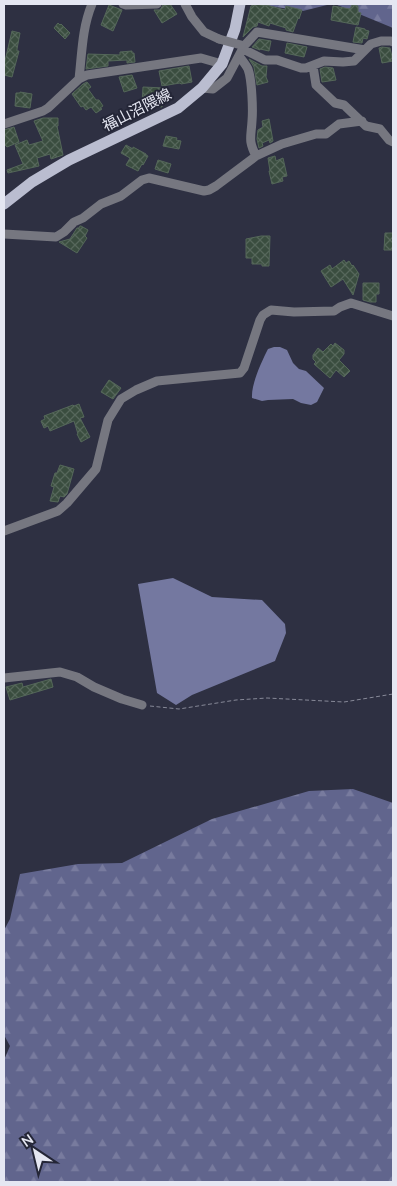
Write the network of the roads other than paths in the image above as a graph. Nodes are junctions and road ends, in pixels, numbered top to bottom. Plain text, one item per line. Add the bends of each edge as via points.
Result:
1 (92, 4) edge
2 (123, 4) edge
3 (157, 4) edge
4 (185, 4) edge
5 (240, 4) edge
6 (393, 42) edge
7 (242, 49) junction
8 (364, 50) junction
9 (222, 64) junction
10 (312, 66) junction
11 (80, 79) junction
12 (202, 88) junction
13 (362, 122) junction
14 (4, 124) edge
15 (393, 142) edge
16 (256, 156) junction
17 (4, 204) edge
18 (4, 234) edge
19 (393, 316) edge
20 (4, 531) edge
21 (4, 678) edge
22 (142, 705) road end

1 - 11 street via 83,36
2 - 3 street
4 - 7 street, bridge via 204,32
5 - 9 main road, 福山沼隈線
6 - 8 street via 381,41
7 - 8 street via 257,32
7 - 10 street via 265,60 277,60 301,68
7 - 12 street via 227,78 213,89
7 - 16 street via 250,84 251,145
8 - 10 street via 354,60 324,61
9 - 11 street via 201,58 86,75
9 - 12 main road, 福山沼隈線
10 - 13 street via 316,85
11 - 14 street via 43,111
12 - 17 main road, 福山沼隈線 via 178,108 69,160 32,182
13 - 15 street via 380,129
13 - 16 street via 339,124 326,134 282,144
16 - 18 street via 209,190 149,178 101,204 56,237
19 - 20 street via 351,303 334,311 271,310 263,314 240,373 157,381 121,399 108,420 96,469 67,503 58,511
21 - 22 street via 60,672 78,677 122,700

